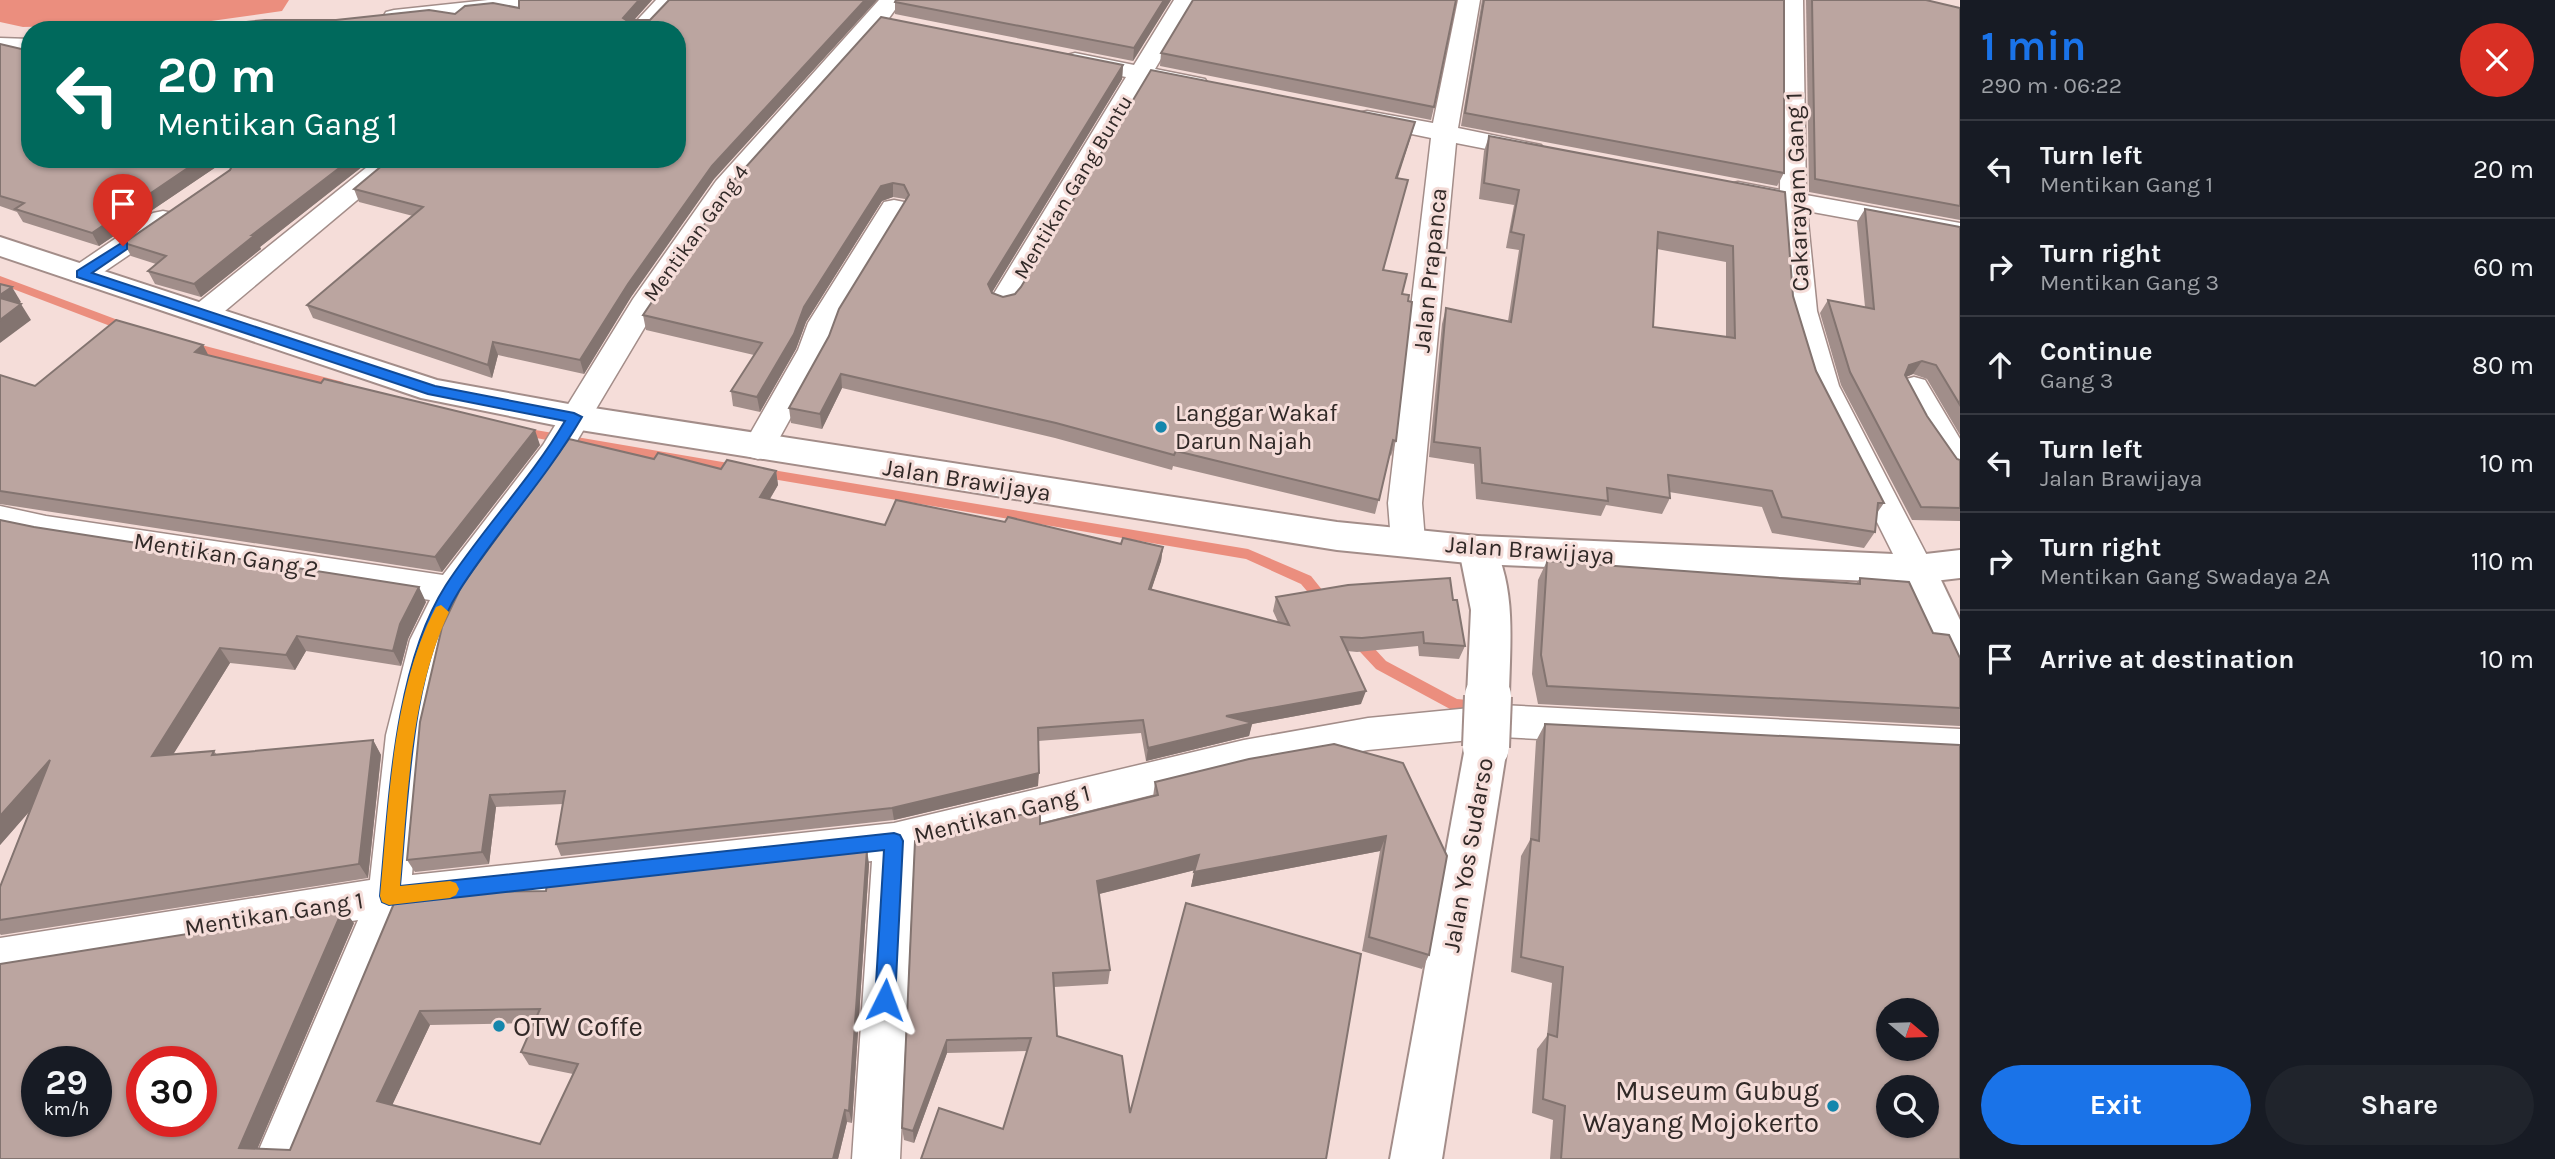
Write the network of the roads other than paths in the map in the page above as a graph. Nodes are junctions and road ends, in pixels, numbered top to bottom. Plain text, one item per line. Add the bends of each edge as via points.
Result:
1 (550, 0) edge
2 (670, 0) edge
3 (1185, 0) edge
4 (1469, 0) edge
5 (1792, 0) edge
6 (884, 10) edge
7 (372, 19) edge
8 (648, 21) edge
9 (903, 26) edge
10 (0, 45) edge
11 (21, 46) edge
12 (1049, 55) edge
13 (1142, 73) junction
14 (1225, 89) edge
15 (1348, 114) edge
16 (1444, 133) junction
17 (1551, 154) edge
18 (382, 168) edge
19 (1712, 185) edge
20 (1793, 200) junction
21 (181, 206) edge
22 (894, 208) dead end
23 (1960, 231) edge
24 (0, 246) edge
25 (82, 274) junction
26 (1004, 300) edge
27 (203, 314) junction
28 (1914, 387) edge
29 (565, 434) junction
30 (758, 448) junction
31 (1960, 463) edge
32 (0, 518) edge
33 (1408, 541) junction
34 (1478, 550) junction
35 (1960, 564) edge
36 (1917, 569) junction
37 (452, 590) junction
38 (1960, 664) edge
39 (1492, 721) junction
40 (1960, 745) edge
41 (894, 841) junction
42 (389, 896) junction
43 (0, 958) edge
44 (279, 1159) edge
45 (876, 1159) edge
46 (1416, 1159) edge

1 - 7 street
2 - 8 street
3 - 13 street, Mentikan Gang Buntu
4 - 16 street, Jalan Prapanca
5 - 20 street, Cakarayam Gang 1
6 - 9 street
6 - 29 street, Mentikan Gang 4 via 725,187 647,299
10 - 11 street
12 - 13 street
13 - 14 street
13 - 26 street, Mentikan Gang Buntu
15 - 16 street
16 - 17 street
16 - 33 street, Jalan Prapanca via 1405,503
18 - 27 street
19 - 20 street
20 - 23 street
20 - 36 street, Cakarayam Gang 1 via 1802,311 1824,386
21 - 25 street
22 - 30 street via 823,323 813,350
24 - 25 main road, Jalan Brawijaya
25 - 27 main road, Jalan Brawijaya
27 - 29 main road, Jalan Brawijaya
28 - 31 street
29 - 30 main road, Jalan Brawijaya
29 - 37 street, Mentikan Gang 4
30 - 33 main road, Jalan Brawijaya via 1337,536
32 - 37 street, Mentikan Gang 2
33 - 34 main road, Jalan Brawijaya
34 - 36 main road, Jalan Brawijaya
34 - 39 main road, Jalan Yos Sudarso via 1491,610
35 - 36 main road, Jalan Brawijaya
36 - 38 main road
37 - 42 street, Mentikan Gang 4 via 428,639 405,735
39 - 40 street, Mentikan Gang 1
39 - 41 street, Mentikan Gang 1 via 1368,734 1244,756
39 - 46 main road, Jalan Yos Sudarso
41 - 42 street, Mentikan Gang 1
41 - 45 street
42 - 43 street, Mentikan Gang 1
42 - 44 street, Mentikan Gang 4

